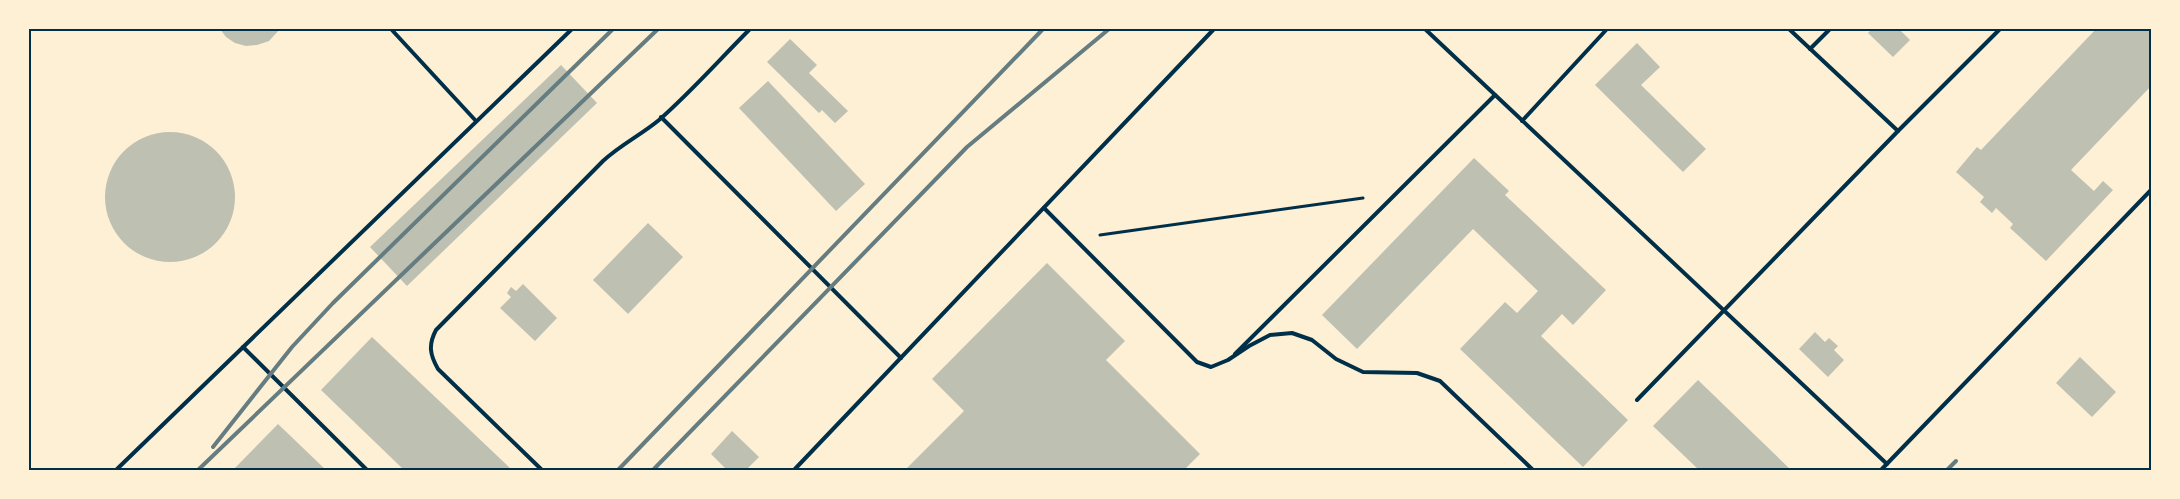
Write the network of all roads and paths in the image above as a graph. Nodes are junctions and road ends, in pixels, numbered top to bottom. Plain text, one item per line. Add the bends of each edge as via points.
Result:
1 (391, 29) edge
2 (572, 29) edge
3 (750, 29) edge
4 (1214, 29) edge
5 (1425, 29) edge
6 (1607, 29) edge
7 (1789, 29) edge
8 (1830, 29) edge
9 (2000, 29) edge
10 (1810, 49) junction
11 (1495, 95) junction
12 (661, 117) junction
13 (1522, 120) junction
14 (476, 121) junction
15 (1898, 131) junction
16 (2151, 190) edge
17 (1396, 193) junction
18 (1044, 208) junction
19 (1074, 239) junction
20 (1723, 312) junction
21 (243, 347) junction
22 (901, 358) junction
23 (1228, 360) junction
24 (1637, 400) dead end
25 (1887, 464) junction
26 (116, 470) edge
27 (367, 470) edge
28 (542, 470) edge
29 (794, 470) edge
30 (1533, 470) edge
31 (1881, 470) edge

1 - 14 lane
2 - 14 lane
3 - 12 lane
4 - 18 lane
5 - 11 lane
6 - 13 lane
7 - 10 lane
8 - 10 lane
9 - 15 lane
10 - 15 lane
11 - 13 lane
11 - 17 lane
12 - 22 lane
12 - 28 lane via 603,161 436,330 431,340 432,359 438,369
13 - 20 lane
14 - 21 lane
15 - 20 lane
16 - 25 lane
17 - 19 path
17 - 23 lane
18 - 19 lane
18 - 22 lane
19 - 23 lane via 1197,362 1211,367
20 - 24 lane
20 - 25 lane
21 - 26 lane
21 - 27 lane
22 - 29 lane
23 - 30 lane via 1270,335 1292,333 1312,340 1336,359 1363,372 1417,373 1440,381
25 - 31 lane

